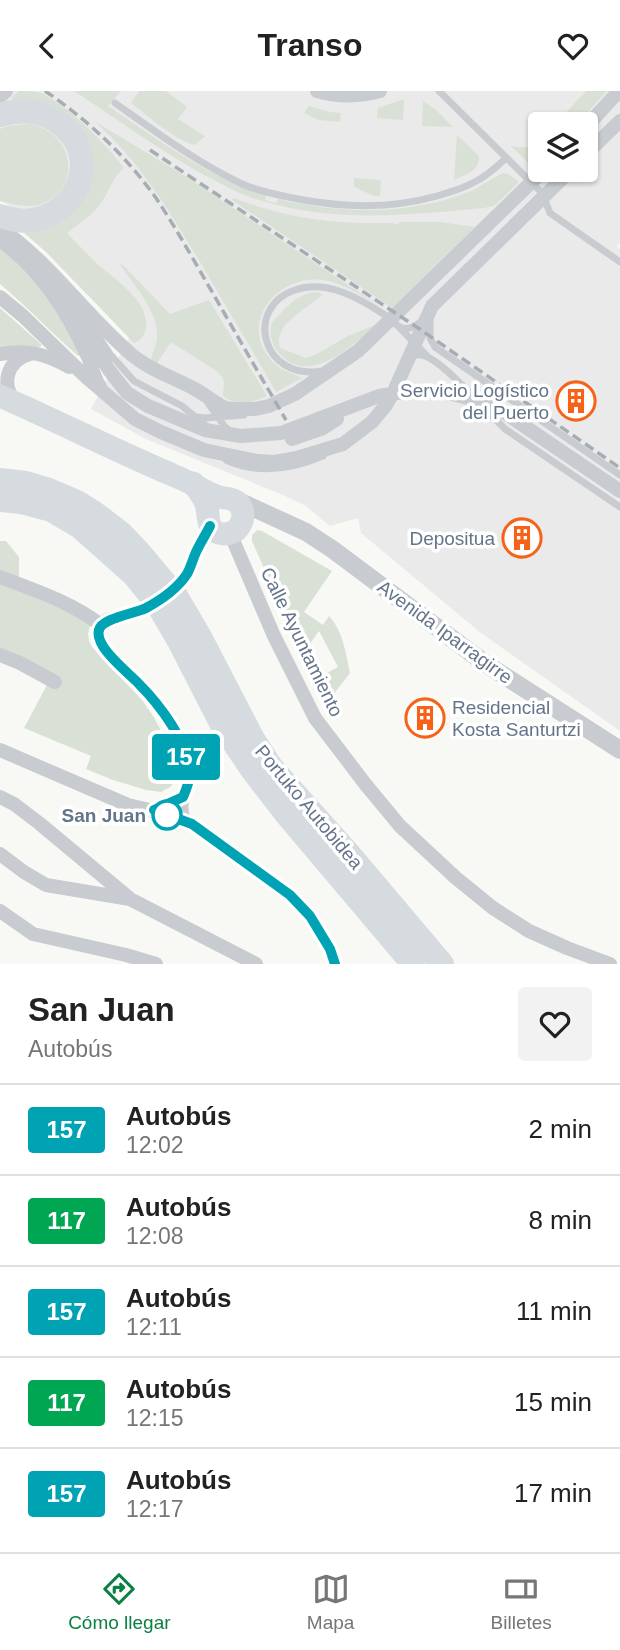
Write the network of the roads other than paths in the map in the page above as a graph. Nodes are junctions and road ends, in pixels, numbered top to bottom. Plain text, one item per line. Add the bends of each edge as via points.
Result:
1 (317, 91) edge
2 (380, 91) edge
3 (439, 91) edge
4 (619, 91) edge
5 (2, 99) edge
6 (115, 103) dead end
7 (598, 114) edge
8 (620, 121) edge
9 (598, 142) edge
10 (506, 158) junction
11 (532, 182) edge
12 (558, 182) edge
13 (544, 195) junction
14 (0, 216) edge
15 (0, 228) edge
16 (0, 240) edge
17 (40, 260) junction
18 (620, 262) edge
19 (62, 283) junction
20 (0, 297) edge
21 (429, 313) junction
22 (393, 326) junction
23 (415, 343) junction
24 (35, 353) junction
25 (0, 354) edge
26 (429, 358) junction
27 (406, 363) junction
28 (333, 369) junction
29 (95, 383) junction
30 (199, 392) junction
31 (7, 403) edge
32 (266, 407) junction
33 (190, 413) junction
34 (218, 417) junction
35 (235, 435) junction
36 (283, 437) junction
37 (620, 475) edge
38 (0, 480) edge
39 (620, 491) edge
40 (0, 500) edge
41 (620, 507) edge
42 (224, 516) junction
43 (142, 571) junction
44 (0, 577) edge
45 (101, 625) junction
46 (189, 638) junction
47 (0, 655) edge
48 (55, 682) dead end
49 (0, 750) edge
50 (620, 750) edge
51 (0, 797) edge
52 (183, 797) junction
53 (154, 810) junction
54 (184, 820) junction
55 (0, 854) edge
56 (130, 899) junction
57 (0, 911) edge
58 (156, 964) edge
59 (256, 964) edge
60 (335, 964) edge
61 (413, 964) edge
62 (442, 964) edge
63 (610, 964) edge

1 - 2 street via 347,96
3 - 10 lane
4 - 7 street
5 - 14 highway via 53,118 73,136 82,163 77,188 58,209 31,220
6 - 10 lane via 187,154 242,184 264,193 332,205 377,206 449,193 485,176
8 - 9 street
10 - 13 lane
11 - 22 street via 405,307
12 - 13 street
13 - 18 lane via 550,213
13 - 21 street
15 - 17 street
16 - 29 street via 43,279 89,358
17 - 19 street
17 - 35 street via 127,393 194,426
19 - 30 street via 132,355
19 - 33 lane via 124,372
20 - 29 street
21 - 22 lane via 413,327
21 - 23 street
21 - 37 lane via 435,347
22 - 23 lane
22 - 28 street
22 - 28 lane via 363,303 332,289 302,288 281,297 265,326 274,357 299,372
23 - 26 lane
23 - 27 street
24 - 25 street
24 - 29 street via 54,358
24 - 31 street via 18,359 8,371 11,397
26 - 27 lane via 416,355
26 - 41 lane via 457,379 499,424
27 - 29 street via 380,413 363,430 343,444 275,462 204,450 172,437 135,419
28 - 32 street
29 - 36 street via 202,437 236,444
30 - 32 street via 231,409
30 - 34 lane
31 - 42 highway via 193,483
32 - 34 lane
33 - 34 lane
33 - 35 lane via 208,427
34 - 35 lane
35 - 36 street
36 - 39 street via 379,396 448,393 505,413
38 - 43 highway, Portuko Autobidea via 49,490 96,514 139,552
40 - 43 highway, Portuko Autobidea via 51,510
42 - 45 street via 182,581 162,599
42 - 50 street, Avenida Iparragirre via 270,516 306,532 486,664
42 - 63 street, Calle Ayuntamiento via 274,636 315,718 400,826 456,878 529,931
43 - 46 highway, Portuko Autobidea via 158,605
44 - 45 street via 58,600
45 - 52 street via 98,635 108,653 159,707 177,735 190,772
46 - 61 highway via 222,725 287,815
46 - 62 highway, Portuko Autobidea via 272,768
47 - 48 street
49 - 53 street via 128,805
51 - 56 street via 39,823
52 - 53 street
52 - 54 street
53 - 54 street
54 - 60 street via 290,895 310,916
55 - 56 street via 46,885
56 - 59 street
57 - 58 street via 33,934

